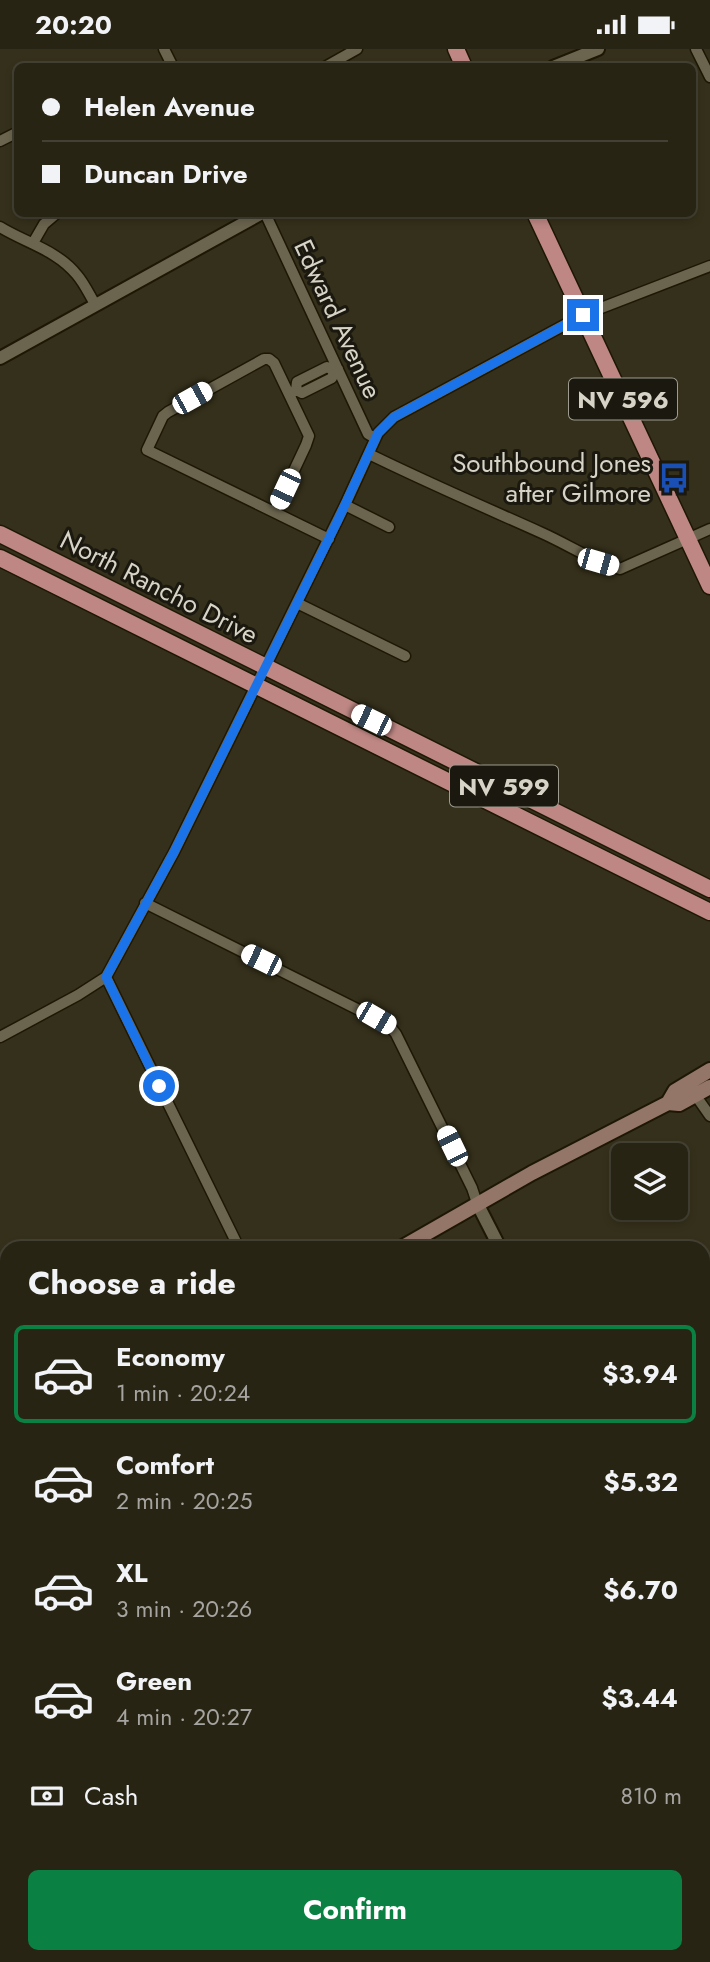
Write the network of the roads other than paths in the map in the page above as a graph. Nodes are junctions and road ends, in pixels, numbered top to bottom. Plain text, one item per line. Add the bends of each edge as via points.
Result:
1 (357, 49) edge
2 (598, 49) edge
3 (696, 49) edge
4 (332, 63) edge
5 (563, 63) edge
6 (710, 77) edge
7 (52, 217) edge
8 (257, 217) edge
9 (266, 217) edge
10 (537, 217) edge
11 (0, 227) edge
12 (33, 243) junction
13 (710, 266) edge
14 (95, 304) junction
15 (583, 315) junction
16 (1, 356) edge
17 (336, 370) junction
18 (293, 392) junction
19 (375, 438) junction
20 (369, 454) junction
21 (345, 505) junction
22 (275, 511) junction
23 (389, 527) dead end
24 (710, 529) edge
25 (0, 534) edge
26 (688, 537) junction
27 (329, 539) junction
28 (38, 553) junction
29 (0, 558) edge
30 (22, 568) junction
31 (48, 582) junction
32 (102, 585) junction
33 (710, 586) edge
34 (297, 603) junction
35 (405, 656) dead end
36 (264, 667) junction
37 (255, 685) junction
38 (710, 889) edge
39 (145, 903) junction
40 (710, 912) edge
41 (106, 977) junction
42 (0, 1037) edge
43 (710, 1070) edge
44 (706, 1092) edge
45 (668, 1103) junction
46 (710, 1116) edge
47 (477, 1203) junction
48 (236, 1241) edge
49 (414, 1241) edge
50 (496, 1241) edge

1 - 4 street
2 - 5 street
3 - 6 street
7 - 12 street
8 - 14 street
9 - 17 street, Edward Avenue
10 - 15 main road, NV 596
11 - 12 street
12 - 14 street via 68,265
13 - 15 street
14 - 16 street
15 - 19 street via 394,417
15 - 26 main road, NV 596
17 - 18 street via 327,367 297,382
17 - 19 street, Edward Avenue via 368,435
18 - 22 street via 309,436
18 - 22 street via 274,363 264,359 167,412 147,450
19 - 20 street
20 - 21 street
20 - 26 street via 620,569
21 - 23 street
21 - 27 street
22 - 27 street
24 - 26 street
25 - 28 main road, North Rancho Drive / NV 599
26 - 33 main road, NV 596
27 - 34 street
28 - 30 main road
28 - 32 main road, North Rancho Drive / NV 599
29 - 30 main road, North Rancho Drive / NV 599
30 - 31 main road, North Rancho Drive / NV 599
31 - 32 main road via 59,577 79,585
31 - 37 main road, North Rancho Drive / NV 599
32 - 36 main road, North Rancho Drive / NV 599
34 - 35 street
34 - 36 street
36 - 37 street
36 - 38 main road, North Rancho Drive / NV 599
37 - 39 street
37 - 40 main road, North Rancho Drive / NV 599
39 - 41 street
39 - 47 street via 388,1025
41 - 42 street
41 - 48 street
43 - 45 main road via 675,1091
44 - 45 main road via 679,1104
44 - 46 street
45 - 47 main road
47 - 49 main road
47 - 50 street

